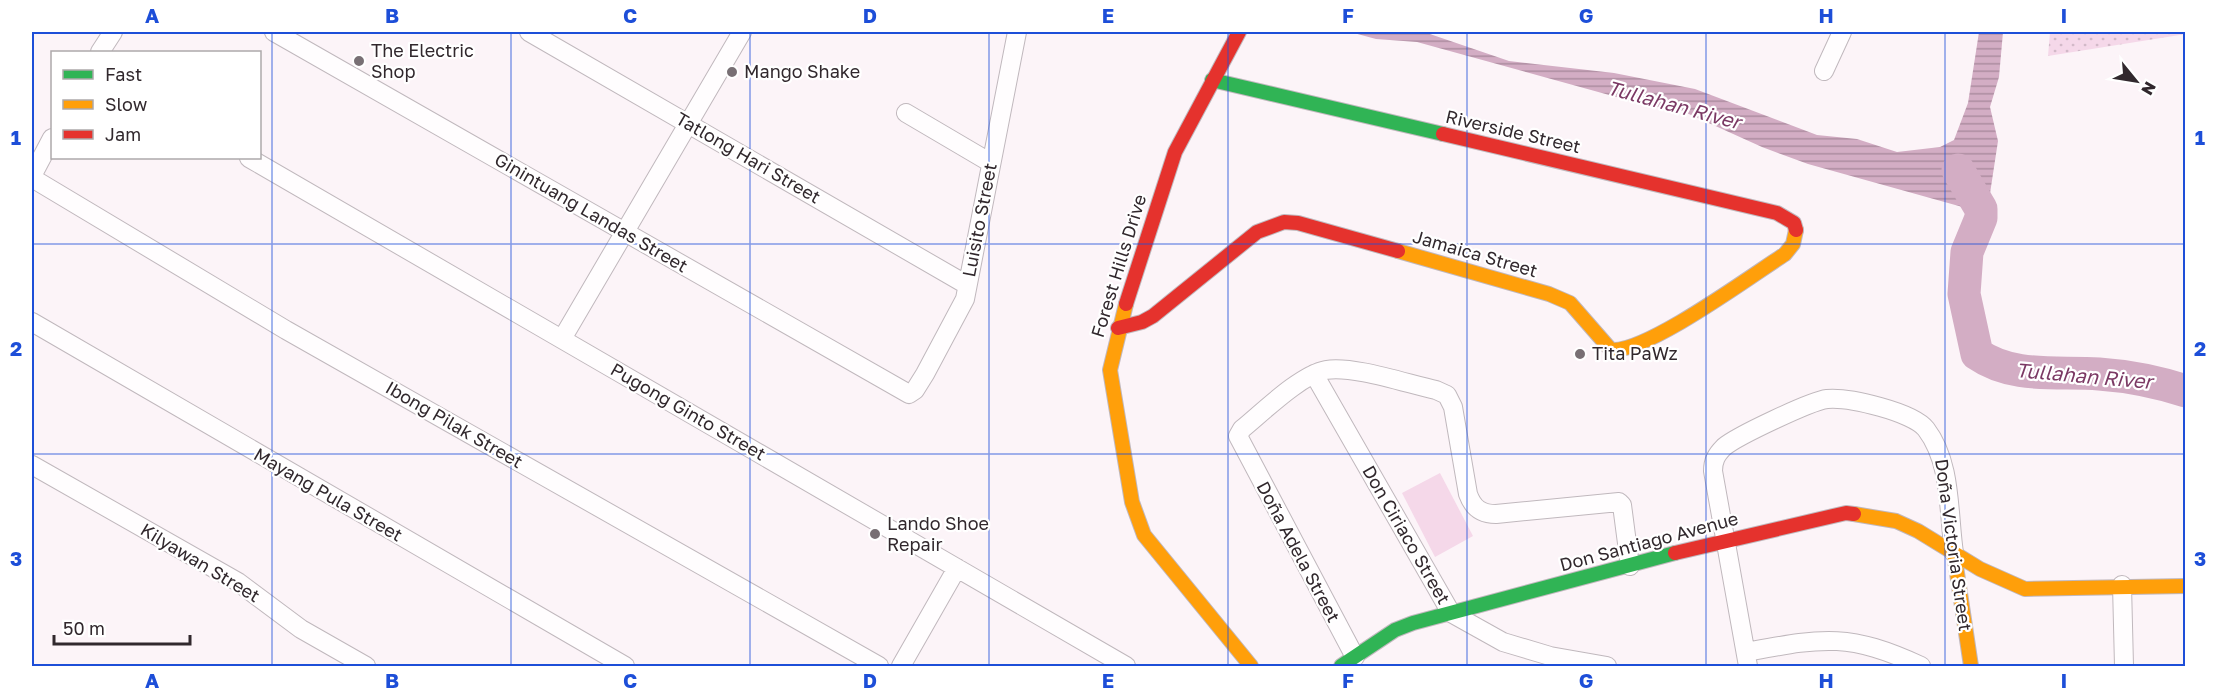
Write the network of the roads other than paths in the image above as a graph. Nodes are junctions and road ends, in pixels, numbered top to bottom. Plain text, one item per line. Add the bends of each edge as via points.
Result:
1 (113, 32) edge
2 (274, 32) edge
3 (529, 32) edge
4 (742, 32) edge
5 (1017, 32) edge
6 (1239, 32) edge
7 (1842, 32) edge
8 (101, 51) edge
9 (1824, 71) dead end
10 (1212, 80) junction
11 (906, 113) dead end
12 (688, 124) junction
13 (51, 140) edge
14 (251, 159) edge
15 (991, 163) junction
16 (32, 177) edge
17 (625, 233) junction
18 (1797, 233) joint
19 (967, 285) junction
20 (32, 322) edge
21 (1118, 328) junction
22 (562, 339) junction
23 (1314, 374) junction
24 (909, 394) joint
25 (32, 465) edge
26 (1725, 540) junction
27 (1954, 553) junction
28 (1630, 566) junction
29 (957, 567) junction
30 (2122, 585) junction
31 (2186, 586) edge
32 (1451, 613) junction
33 (1747, 659) edge
34 (1352, 663) edge
35 (366, 666) edge
36 (625, 666) edge
37 (879, 666) edge
38 (901, 666) edge
39 (1126, 666) edge
40 (1251, 666) edge
41 (1607, 666) edge
42 (1921, 666) edge
43 (1971, 666) edge
44 (2124, 666) edge

1 - 8 street
2 - 17 street, Ginintuang Landas Street
3 - 12 street, Tatlong Hari Street
4 - 12 street
5 - 15 street, Luisito Street
6 - 10 street, Forest Hills Drive
7 - 9 street
10 - 18 street, Riverside Street via 1777,213 1794,223
10 - 21 street, Forest Hills Drive via 1175,152
11 - 15 street
12 - 17 street
12 - 19 street, Tatlong Hari Street
13 - 16 street
14 - 22 street, Pugong Ginto Street
15 - 19 street, Luisito Street
16 - 37 street, Ibong Pilak Street via 286,330
17 - 22 street
17 - 24 street, Ginintuang Landas Street
18 - 21 street, Jamaica Street via 1780,258 1652,339 1623,351 1611,350 1570,303 1549,294 1284,222 1257,232 1153,316
19 - 24 street, Luisito Street via 960,312
20 - 36 street, Mayang Pula Street
21 - 40 street, Forest Hills Drive via 1110,370 1136,519 1154,550
22 - 29 street, Pugong Ginto Street
23 - 28 street via 1326,370 1353,372 1442,392 1453,407 1468,494 1475,508 1496,514 1619,502
23 - 32 street, Don Ciriaco Street
23 - 34 street, Doña Adela Street via 1238,436
25 - 35 street, Kilyawan Street via 238,582 301,629
26 - 27 street, Don Santiago Avenue via 1828,516 1866,513 1900,521
26 - 27 street, Doña Victoria Street via 1714,459 1725,446 1811,402 1829,399 1907,415 1925,427 1939,448
26 - 28 street, Don Santiago Avenue
26 - 33 street
27 - 30 street, Don Santiago Avenue via 2001,581 2025,589
27 - 43 street, Doña Victoria Street
28 - 32 street, Don Santiago Avenue
29 - 38 street
29 - 39 street, Pugong Ginto Street
30 - 31 street, Don Santiago Avenue
30 - 44 street
32 - 34 street, Don Santiago Avenue via 1395,630
32 - 41 street, Don Ciriaco Street via 1503,642 1550,657
33 - 42 street via 1804,641 1846,640 1887,651

